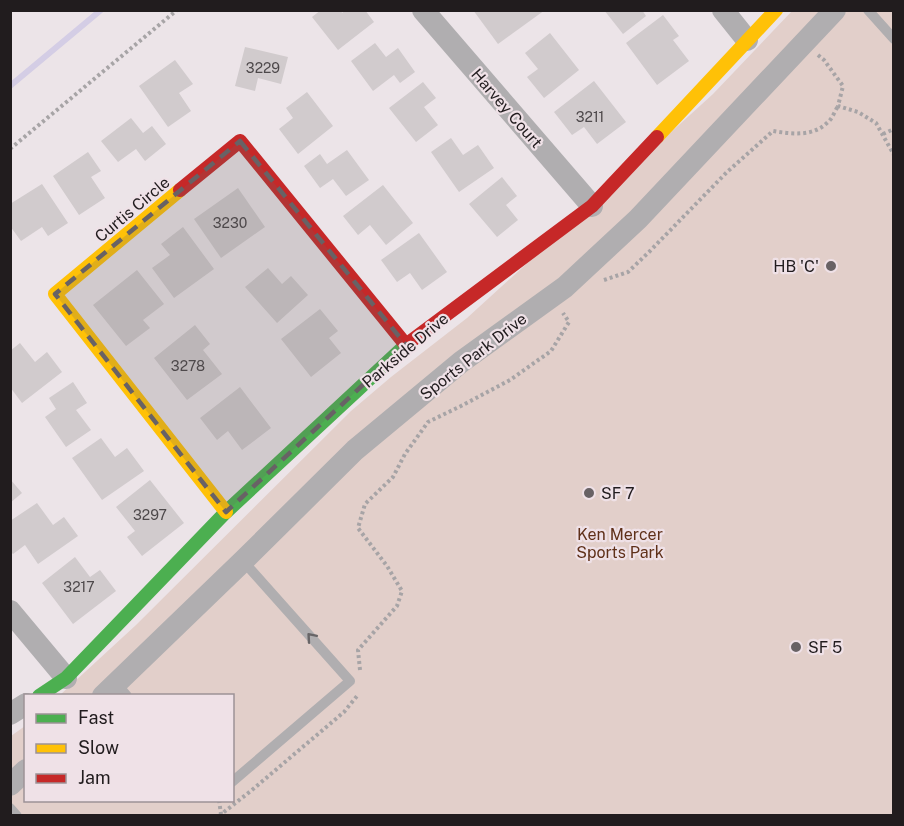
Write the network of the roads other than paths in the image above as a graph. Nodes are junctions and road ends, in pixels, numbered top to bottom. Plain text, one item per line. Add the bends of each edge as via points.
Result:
1 (423, 10) edge
2 (723, 10) edge
3 (776, 10) edge
4 (835, 10) edge
5 (868, 10) edge
6 (893, 37) edge
7 (747, 40) junction
8 (592, 206) junction
9 (406, 345) junction
10 (225, 512) junction
11 (243, 561) junction
12 (10, 611) edge
13 (66, 678) junction
14 (115, 691) edge
15 (42, 694) edge
16 (24, 705) edge
17 (10, 714) edge
18 (24, 772) edge
19 (234, 780) edge
20 (10, 785) edge
21 (10, 808) edge
22 (17, 816) edge

1 - 8 street, Harvey Court
2 - 7 street
3 - 7 street, Parkside Drive
4 - 11 street, Sports Park Drive via 638,219 565,286 461,362 355,450
5 - 6 lane
7 - 8 street, Parkside Drive
8 - 9 street, Parkside Drive
9 - 10 street, Parkside Drive
9 - 10 street, Curtis Circle via 240,141 55,294
10 - 13 street, Parkside Drive
11 - 14 street, Sports Park Drive
19 -> 11 lane via 350,681
12 - 13 street
13 - 15 street, Parkside Drive
16 - 17 street
18 - 20 street
21 - 22 lane

